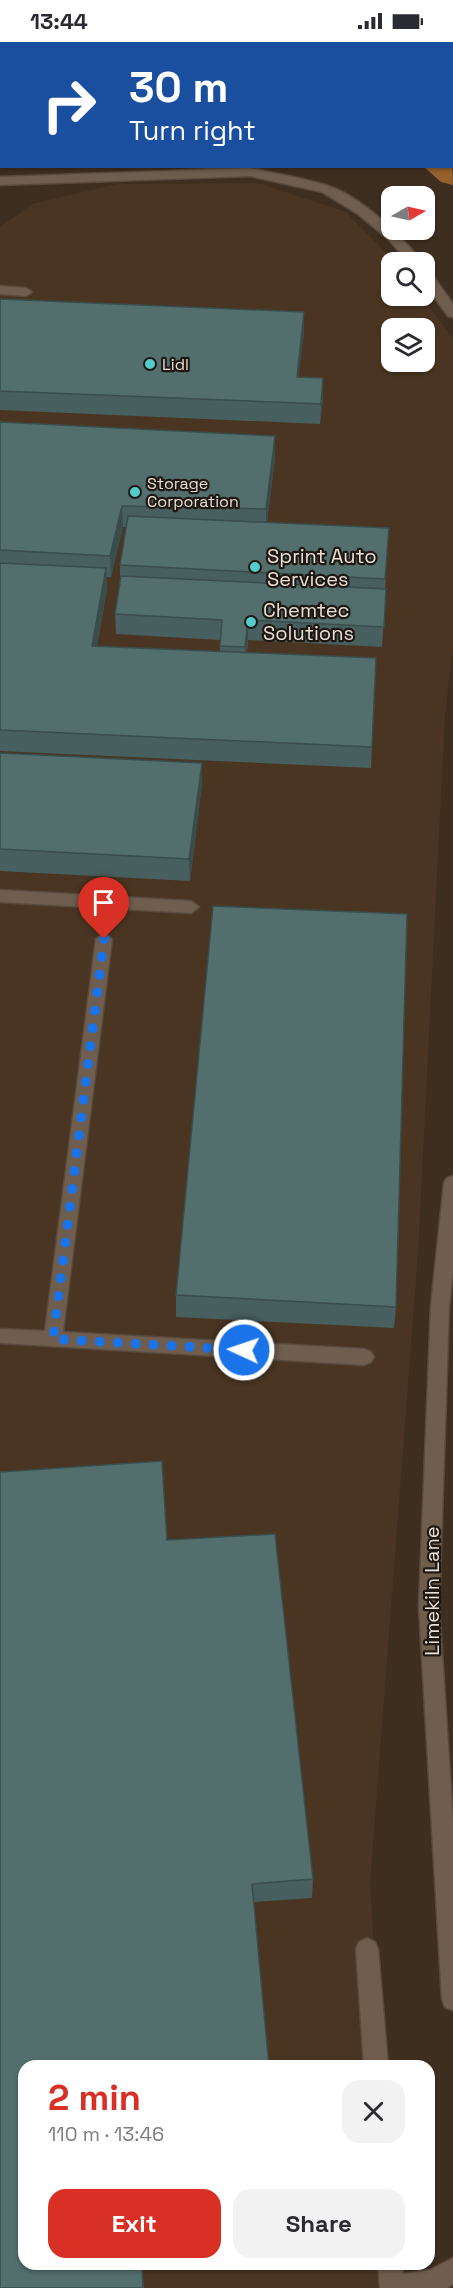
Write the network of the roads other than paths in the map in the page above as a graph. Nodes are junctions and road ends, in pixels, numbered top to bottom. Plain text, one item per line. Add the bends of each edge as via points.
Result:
1 (0, 181) edge
2 (407, 252) edge
3 (435, 288) edge
4 (0, 290) edge
5 (26, 292) dead end
6 (453, 313) edge
7 (0, 896) edge
8 (191, 907) dead end
9 (104, 939) dead end
10 (453, 1183) edge
11 (0, 1336) edge
12 (53, 1339) junction
13 (364, 1357) dead end
14 (367, 1949) dead end
15 (453, 1999) edge
16 (376, 2060) edge
17 (391, 2270) edge
18 (453, 2270) edge
19 (393, 2288) edge

1 - 2 street via 250,172 326,189 362,211
3 - 6 street
4 - 5 street
7 - 8 street
9 - 12 street
10 - 15 street, Limekiln Lane via 440,1306 429,1607
11 - 12 street
12 - 13 street
14 - 16 street
17 - 19 street
18 - 19 street via 434,2282

